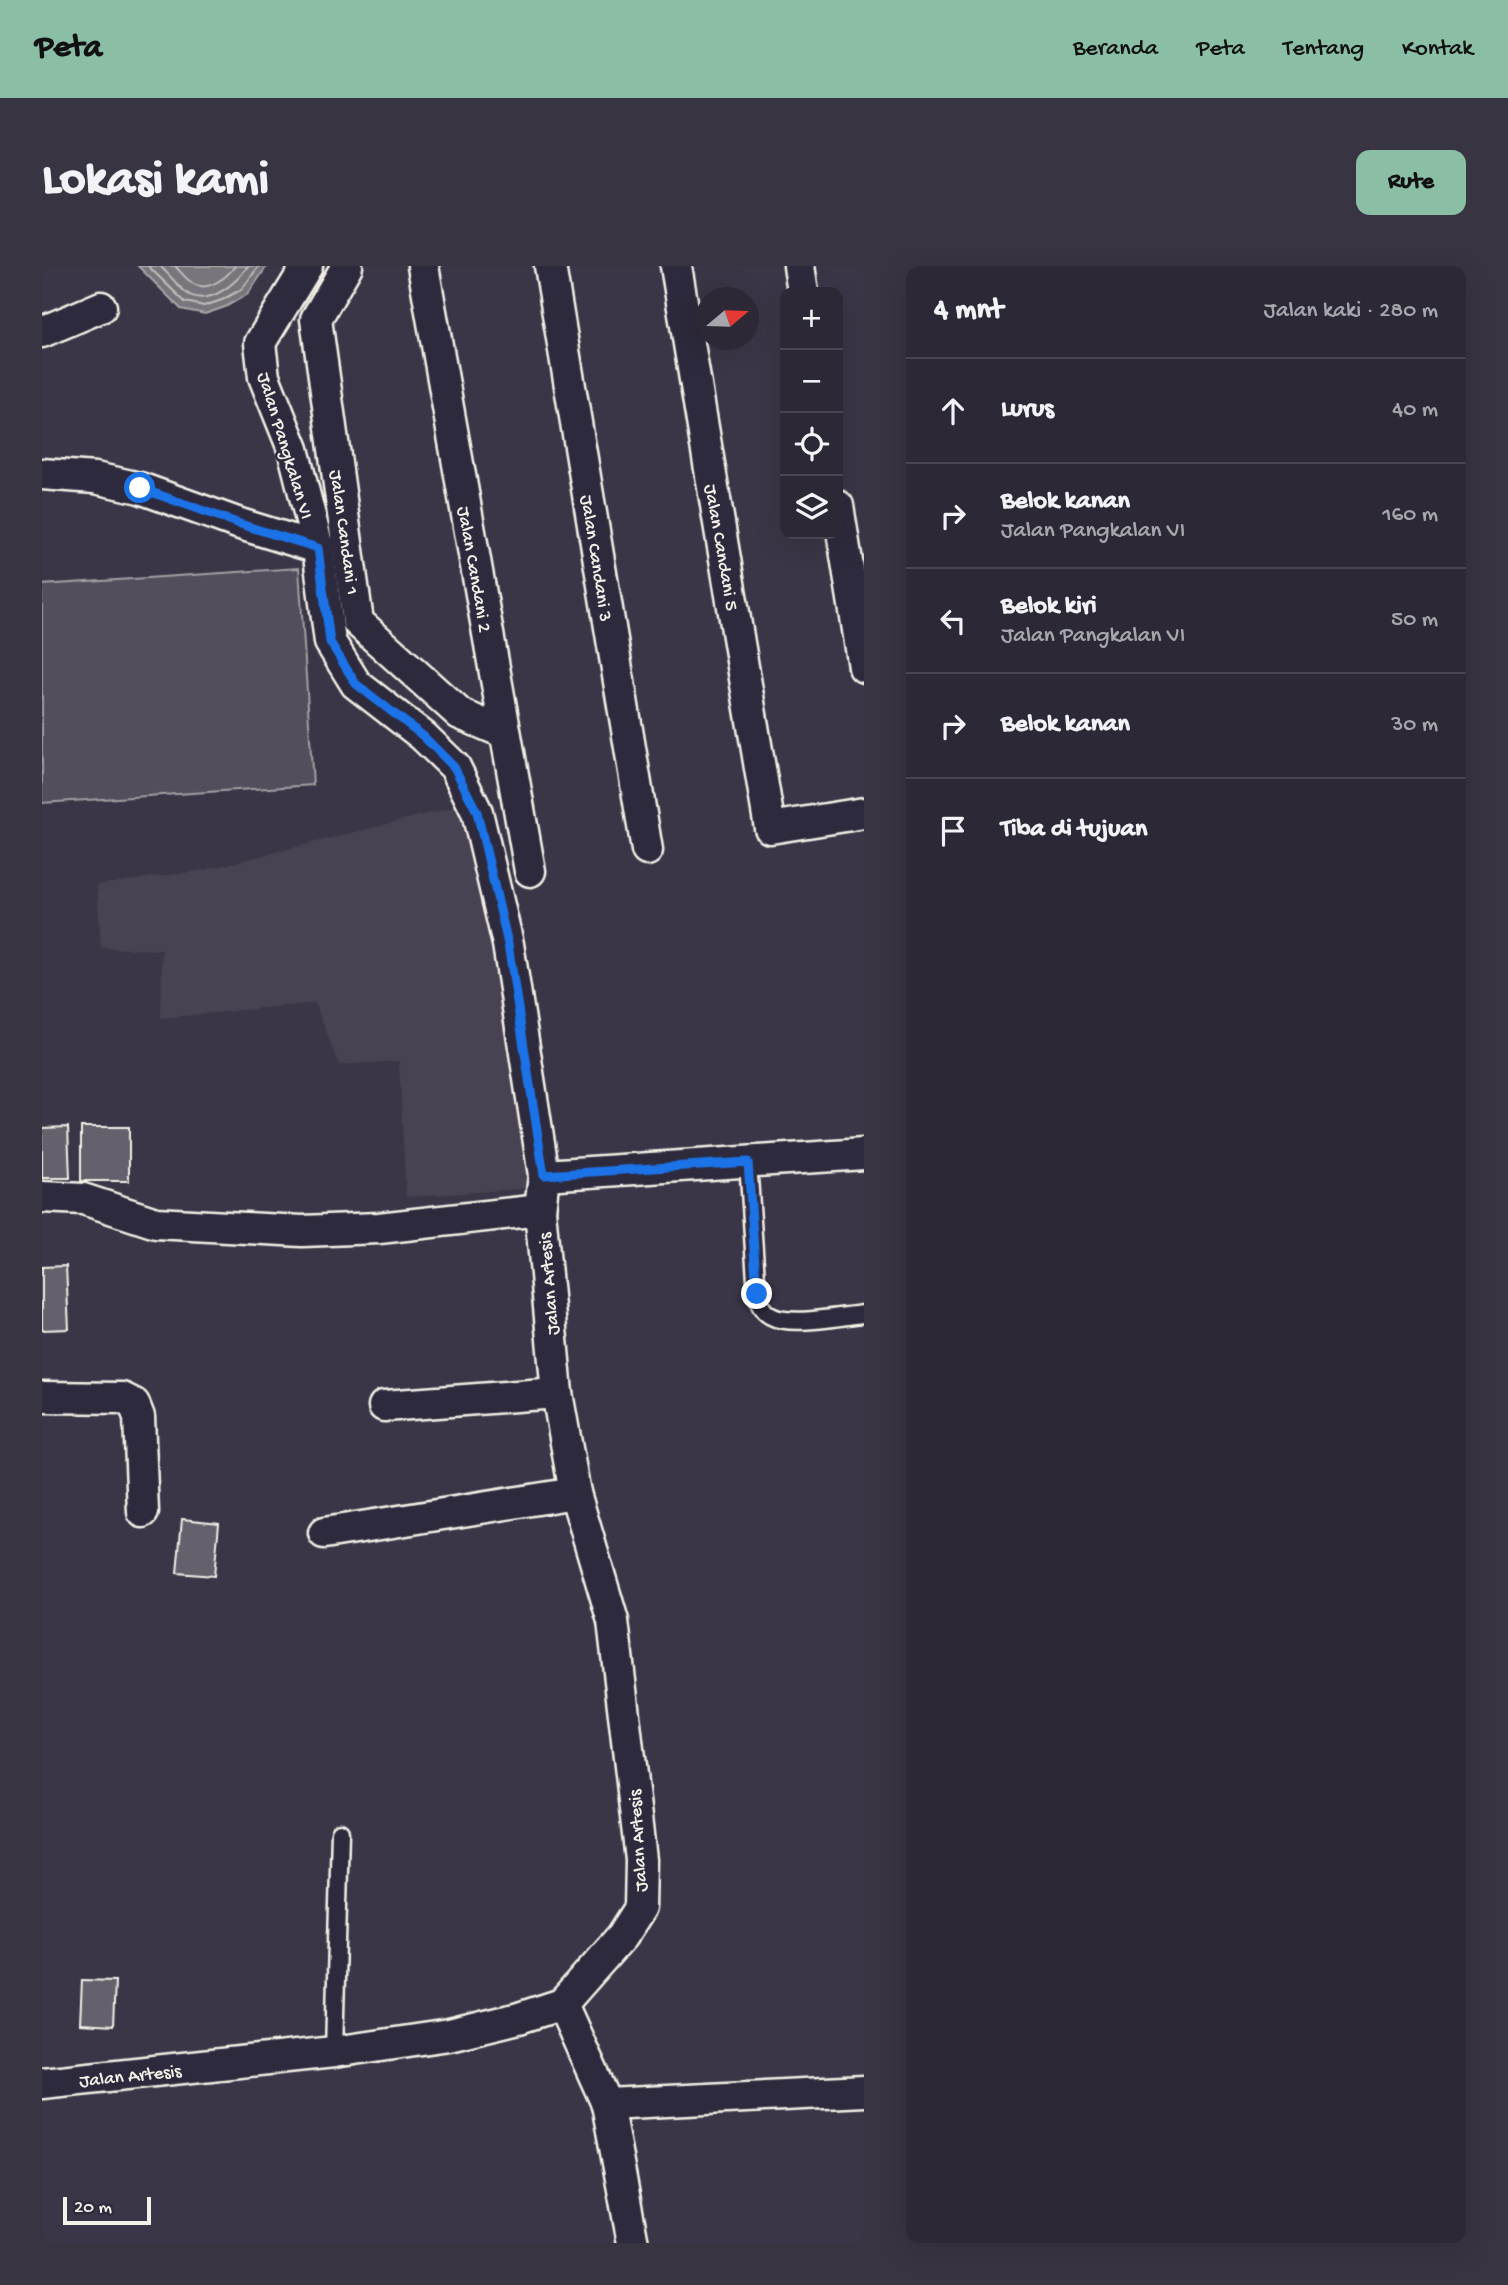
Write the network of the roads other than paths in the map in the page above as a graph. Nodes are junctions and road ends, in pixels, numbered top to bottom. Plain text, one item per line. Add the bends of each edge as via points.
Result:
1 (307, 266) edge
2 (347, 266) edge
3 (423, 266) edge
4 (550, 266) edge
5 (676, 266) edge
6 (799, 266) edge
7 (802, 287) edge
8 (101, 307) dead end
9 (42, 332) edge
10 (42, 474) edge
11 (843, 537) edge
12 (318, 548) junction
13 (864, 667) edge
14 (505, 733) junction
15 (864, 813) edge
16 (647, 850) dead end
17 (530, 871) dead end
18 (864, 1154) edge
19 (748, 1162) junction
20 (544, 1175) junction
21 (42, 1198) edge
22 (540, 1210) junction
23 (864, 1314) edge
24 (557, 1393) junction
25 (42, 1397) edge
26 (384, 1406) dead end
27 (575, 1493) junction
28 (143, 1512) dead end
29 (324, 1532) dead end
30 (340, 1832) dead end
31 (562, 2004) junction
32 (334, 2052) junction
33 (42, 2083) edge
34 (864, 2091) edge
35 (607, 2105) junction
36 (633, 2243) edge

1 - 12 street, Jalan Pangkalan VI via 260,343 264,377 293,449
2 - 14 street, Jalan Candani 1 via 317,319 358,622 460,714
3 - 14 street, Jalan Candani 2
4 - 16 street, Jalan Candani 3
5 - 15 street, Jalan Candani 5 via 770,828
6 - 7 street
8 - 9 street
10 - 12 street via 95,478 140,488
11 - 13 street
12 - 20 street, Jalan Pangkalan VI via 330,642 356,684 423,736 454,767 477,812 508,944
14 - 17 street, Jalan Candani 2
18 - 19 street
19 - 20 street
19 - 23 lane via 760,1307 785,1321
20 - 22 street, Jalan Artesis
21 - 22 street via 83,1199 156,1223 302,1231 379,1228
22 - 24 street, Jalan Artesis
24 - 26 street
24 - 27 street, Jalan Artesis
25 - 28 street via 122,1398 134,1404 139,1417
27 - 29 street
27 - 31 street, Jalan Artesis via 613,1621 641,1860 640,1908 622,1936
30 - 32 lane
31 - 32 street, Jalan Artesis via 450,2035
31 - 35 street
32 - 33 street, Jalan Artesis
34 - 35 street
35 - 36 street

